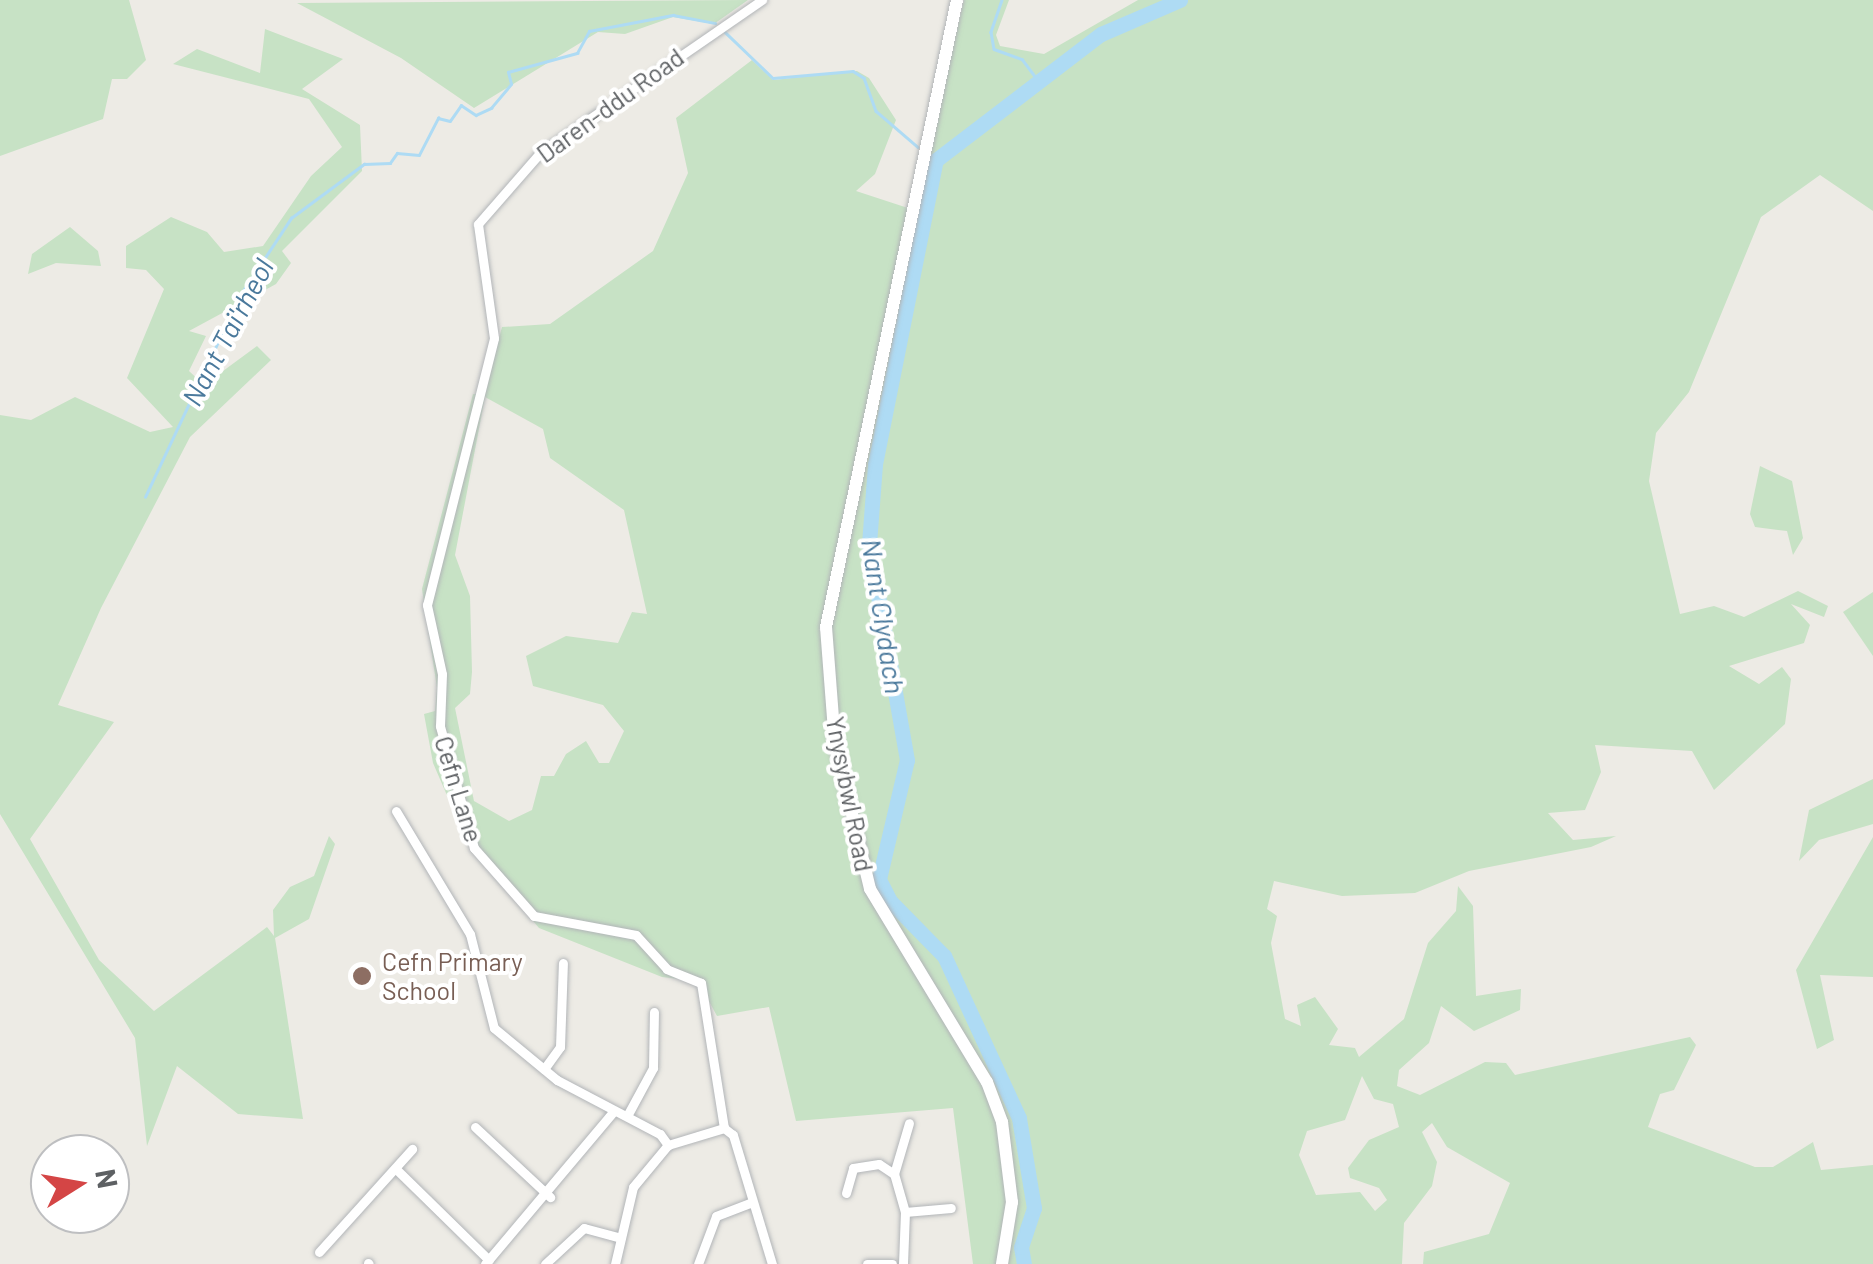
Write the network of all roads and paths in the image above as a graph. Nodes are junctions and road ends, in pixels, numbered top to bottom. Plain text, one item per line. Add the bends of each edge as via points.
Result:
1 (762, 0) edge
2 (957, 0) edge
3 (476, 229) joint
4 (396, 811) dead end
5 (563, 964) dead end
6 (654, 1012) dead end
7 (544, 1069) junction
8 (614, 1111) junction
9 (627, 1116) junction
10 (909, 1124) dead end
11 (474, 1128) dead end
12 (724, 1128) junction
13 (668, 1146) junction
14 (412, 1150) dead end
15 (396, 1169) junction
16 (894, 1174) junction
17 (846, 1192) dead end
18 (550, 1196) junction
19 (752, 1202) junction
20 (905, 1212) junction
21 (946, 1212) dead end
22 (621, 1238) junction
23 (319, 1252) dead end
24 (487, 1262) edge
25 (545, 1264) edge
26 (616, 1264) edge
27 (698, 1264) edge
28 (772, 1264) edge
29 (867, 1264) edge
30 (892, 1264) edge
31 (903, 1264) edge
32 (1002, 1264) edge

1 - 3 street, Daren-ddu Road via 540,152
2 - 32 main road, Ynysybwl Road via 826,627 836,743 870,889 987,1082 1002,1122 1012,1202
3 - 12 street, Cefn Lane via 494,338 428,605 442,674 440,726 464,822 474,848 526,911 636,934 667,969 701,982
4 - 7 street via 470,934 490,1023
5 - 7 street via 560,1047
6 - 9 street via 652,1068
7 - 8 street
8 - 9 street
8 - 18 street
9 - 13 street
10 - 16 street
11 - 18 street
12 - 13 street
12 - 19 street, Cefn Lane
13 - 22 street via 632,1188
14 - 15 street
15 - 23 street
15 - 24 street
16 - 17 street via 879,1164 853,1168
16 - 20 street
18 - 24 street
19 - 27 street via 716,1216
19 - 28 street, Cefn Lane
20 - 21 street
20 - 31 street
22 - 25 street via 584,1228
22 - 26 street
29 - 30 street

